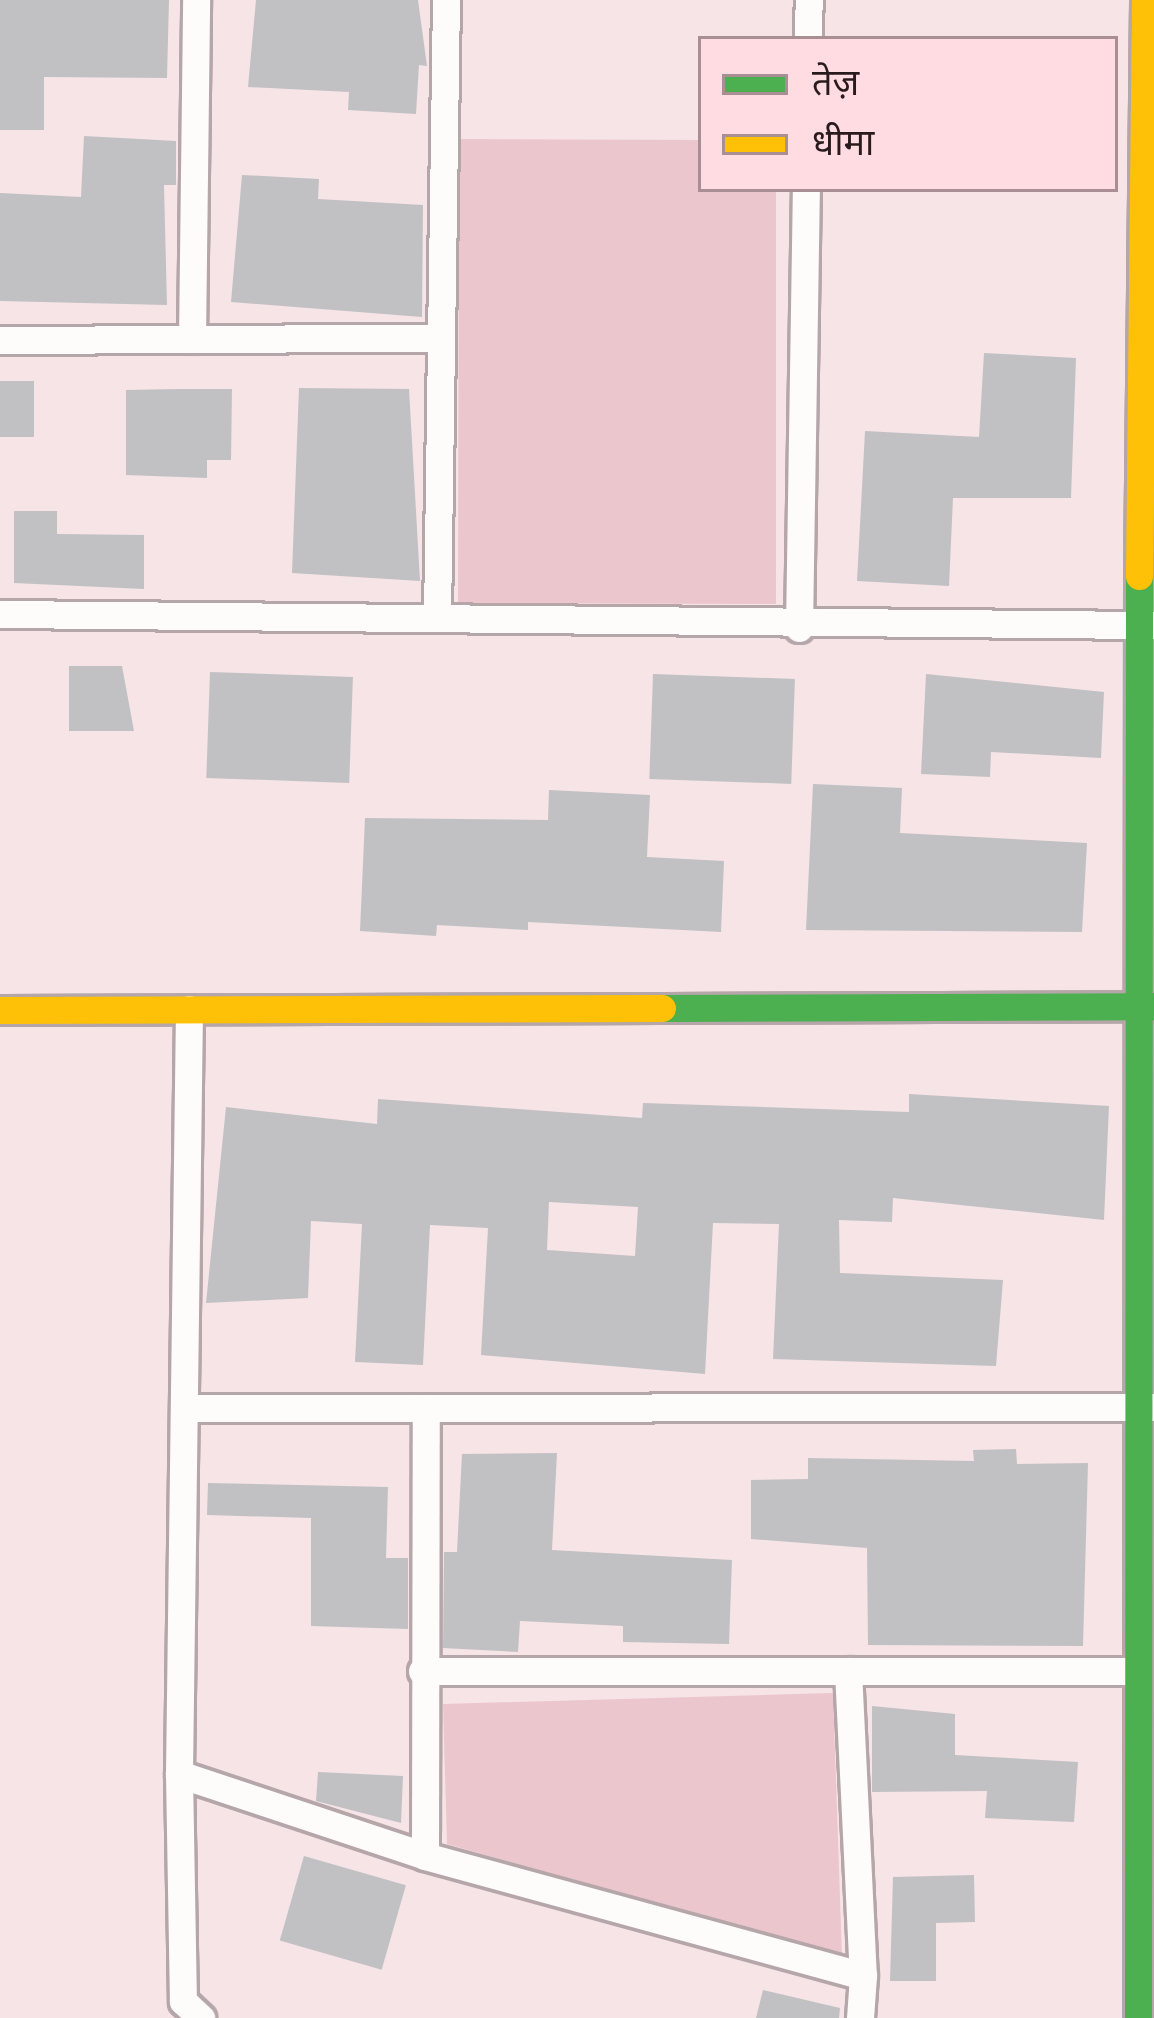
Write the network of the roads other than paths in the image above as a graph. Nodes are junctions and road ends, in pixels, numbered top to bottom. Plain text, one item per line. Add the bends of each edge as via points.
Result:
1 (196, 0) edge
2 (446, 0) edge
3 (808, 0) edge
4 (1145, 0) edge
5 (808, 36) edge
6 (806, 192) edge
7 (441, 338) junction
8 (192, 339) junction
9 (0, 340) edge
10 (0, 614) edge
11 (437, 618) junction
12 (1147, 625) edge
13 (799, 628) junction
14 (1144, 1006) edge
15 (189, 1009) junction
16 (0, 1010) edge
17 (1146, 1407) edge
18 (184, 1408) junction
19 (425, 1408) junction
20 (422, 1671) junction
21 (848, 1671) junction
22 (1134, 1671) junction
23 (179, 1774) junction
24 (1144, 1816) edge
25 (424, 1856) junction
26 (1145, 1937) edge
27 (862, 1976) junction
28 (201, 2018) edge
29 (860, 2018) edge
30 (1138, 2018) edge

1 - 8 street
2 - 7 street
3 - 5 street
4 - 12 street
6 - 13 street
7 - 8 street
7 - 11 street
8 - 9 street
10 - 11 street
11 - 13 street
12 - 13 street
12 - 14 street
14 - 15 street
14 - 17 street
15 - 16 street
15 - 18 street
17 - 19 street
17 - 22 street
18 - 19 street
18 - 23 street
19 - 20 street
20 - 21 street
20 - 25 street
21 - 22 street
21 - 27 street
22 - 24 street
23 - 25 street
23 - 28 street via 183,2001
24 - 26 street
25 - 27 street
26 - 30 street
27 - 29 street

